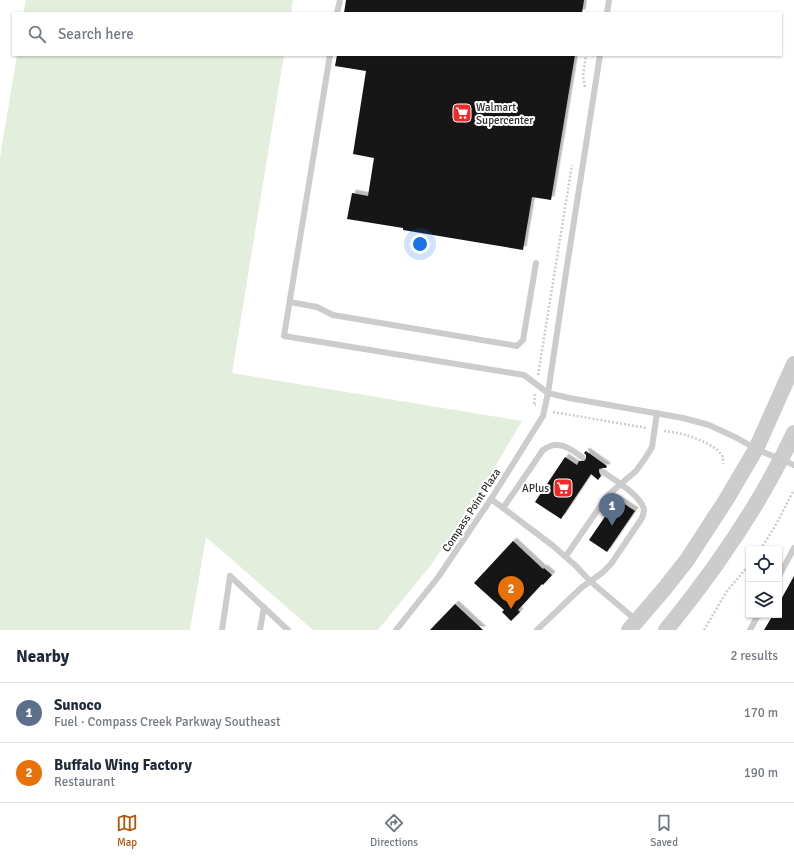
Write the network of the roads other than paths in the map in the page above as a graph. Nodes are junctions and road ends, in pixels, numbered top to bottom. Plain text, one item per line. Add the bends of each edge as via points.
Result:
1 (340, 0) edge
2 (609, 0) edge
3 (337, 12) edge
4 (607, 12) edge
5 (330, 56) edge
6 (600, 56) edge
7 (536, 263) dead end
8 (290, 302) junction
9 (794, 364) edge
10 (548, 393) junction
11 (657, 413) junction
12 (794, 433) edge
13 (756, 449) junction
14 (582, 457) dead end
15 (788, 463) edge
16 (603, 472) dead end
17 (622, 484) junction
18 (491, 499) junction
19 (503, 508) junction
20 (794, 548) edge
21 (566, 556) junction
22 (782, 570) edge
23 (590, 581) junction
24 (264, 608) junction
25 (756, 618) edge
26 (633, 625) edge
27 (222, 630) edge
28 (260, 630) edge
29 (288, 630) edge
30 (396, 630) edge
31 (537, 630) edge
32 (666, 630) edge
33 (750, 630) edge

1 - 3 lane
2 - 4 lane
5 - 8 lane
6 - 10 lane, Compass Point Plaza
7 - 8 lane via 523,340 517,346 333,315 317,307
8 - 10 lane via 284,336 524,375
9 - 13 street
10 - 11 lane
10 - 18 lane, Compass Point Plaza via 544,416
11 - 13 lane via 709,425
11 - 17 lane via 652,447 636,470
12 - 15 street
13 - 15 lane
13 - 26 street via 687,560
14 - 19 lane via 560,445 548,447
15 - 32 street via 716,566
16 - 17 lane
17 - 21 lane via 608,495
17 - 23 lane via 640,500 644,510 642,518 611,564
18 - 19 lane
18 - 30 lane, Compass Point Plaza via 439,576
19 - 21 lane
20 - 22 lane
21 - 23 lane
23 - 26 lane
23 - 31 lane
24 - 27 lane via 230,576
24 - 28 lane
24 - 29 lane
25 - 33 lane

